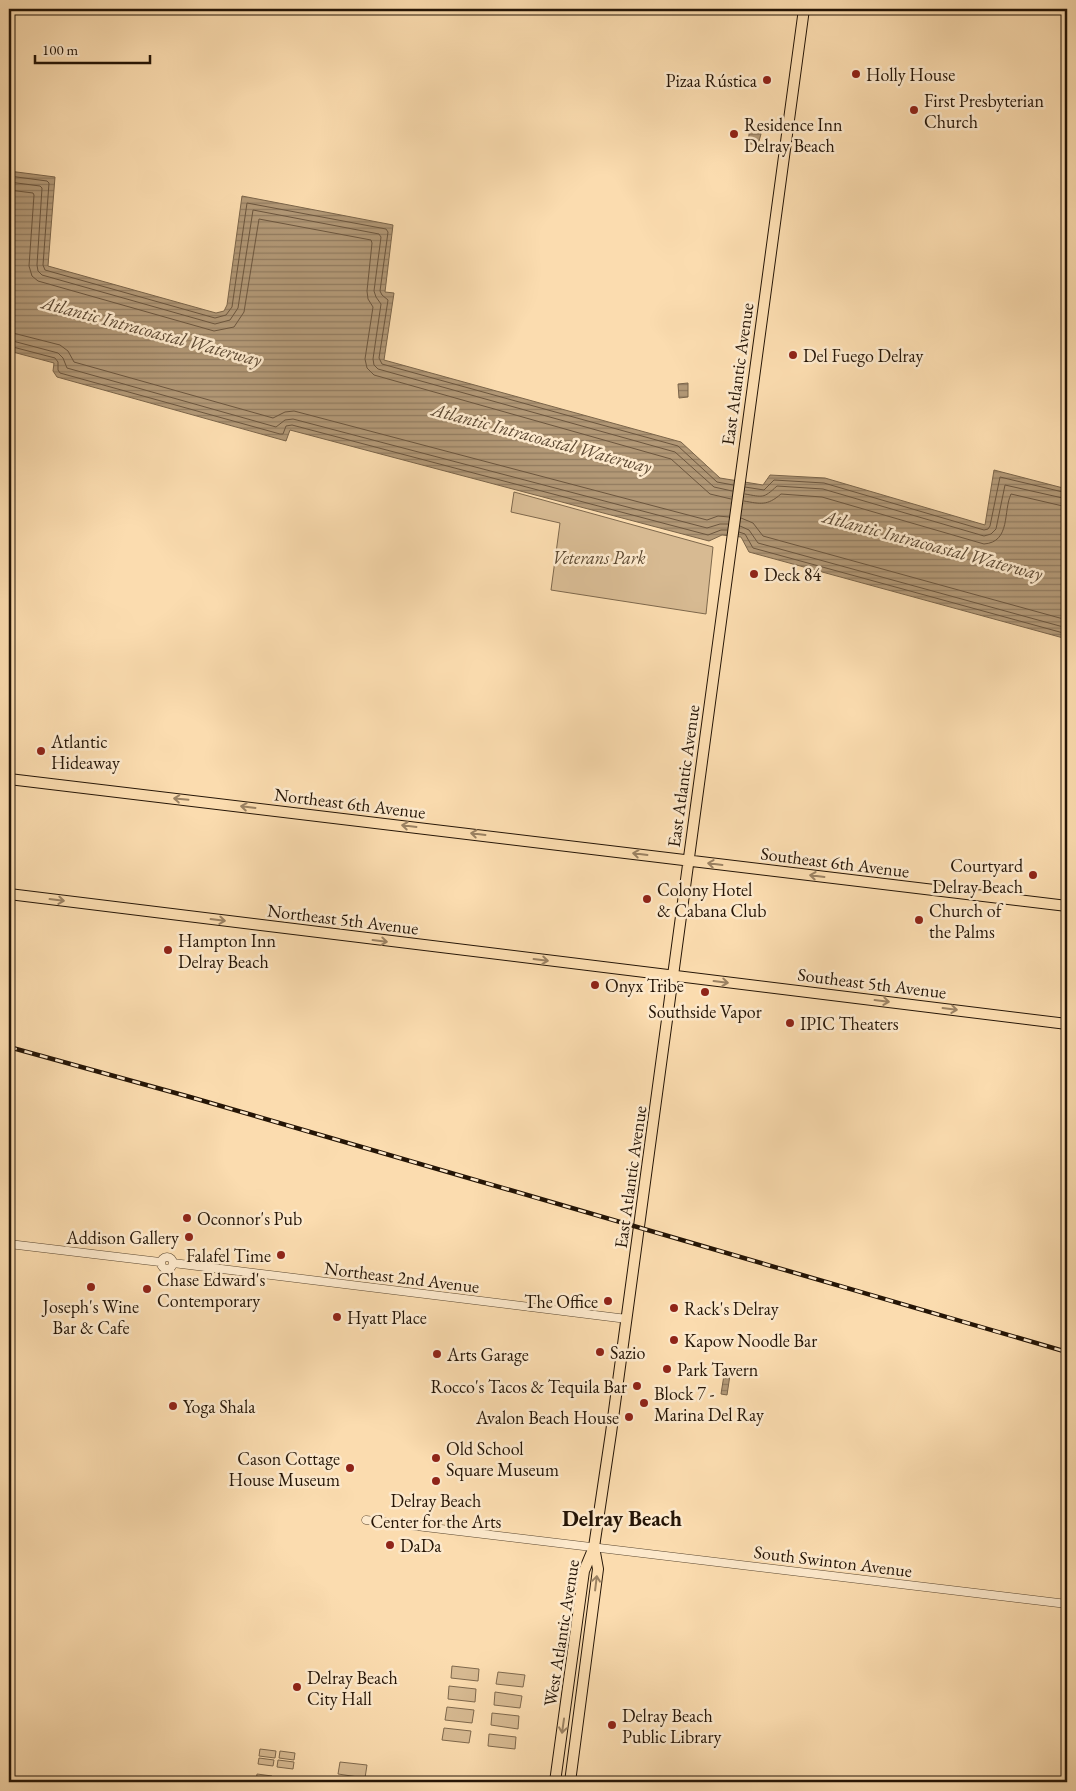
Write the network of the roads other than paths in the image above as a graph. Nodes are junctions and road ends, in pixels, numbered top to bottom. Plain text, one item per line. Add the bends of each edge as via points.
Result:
1 (804, 9) edge
2 (9, 779) edge
3 (688, 860) junction
4 (9, 894) edge
5 (1067, 906) edge
6 (672, 976) junction
7 (1067, 1024) edge
8 (9, 1244) edge
9 (627, 1319) junction
10 (366, 1520) dead end
11 (594, 1547) junction
12 (1067, 1604) edge
13 (576, 1640) junction
14 (572, 1661) junction
15 (586, 1662) junction
16 (584, 1680) junction
17 (555, 1782) edge
18 (570, 1782) edge

1 - 3 main road, East Atlantic Avenue
3 -> 2 main road, Northeast 6th Avenue
5 -> 3 main road, Southeast 6th Avenue
3 - 6 main road, East Atlantic Avenue
4 -> 6 main road, Northeast 5th Avenue
6 -> 7 main road, Southeast 5th Avenue
6 - 9 main road, East Atlantic Avenue
8 - 9 street, Northeast 2nd Avenue via 160,1262 167,1269 173,1264
9 - 11 main road, East Atlantic Avenue
10 - 11 street, South Swinton Avenue
11 - 12 street, South Swinton Avenue
11 - 13 main road, West Atlantic Avenue via 584,1571
15 -> 11 main road, West Atlantic Avenue via 598,1569
13 - 14 main road, West Atlantic Avenue
13 - 15 main road
14 - 16 main road
14 -> 17 main road, West Atlantic Avenue
15 - 16 main road, West Atlantic Avenue
16 - 18 main road, West Atlantic Avenue

